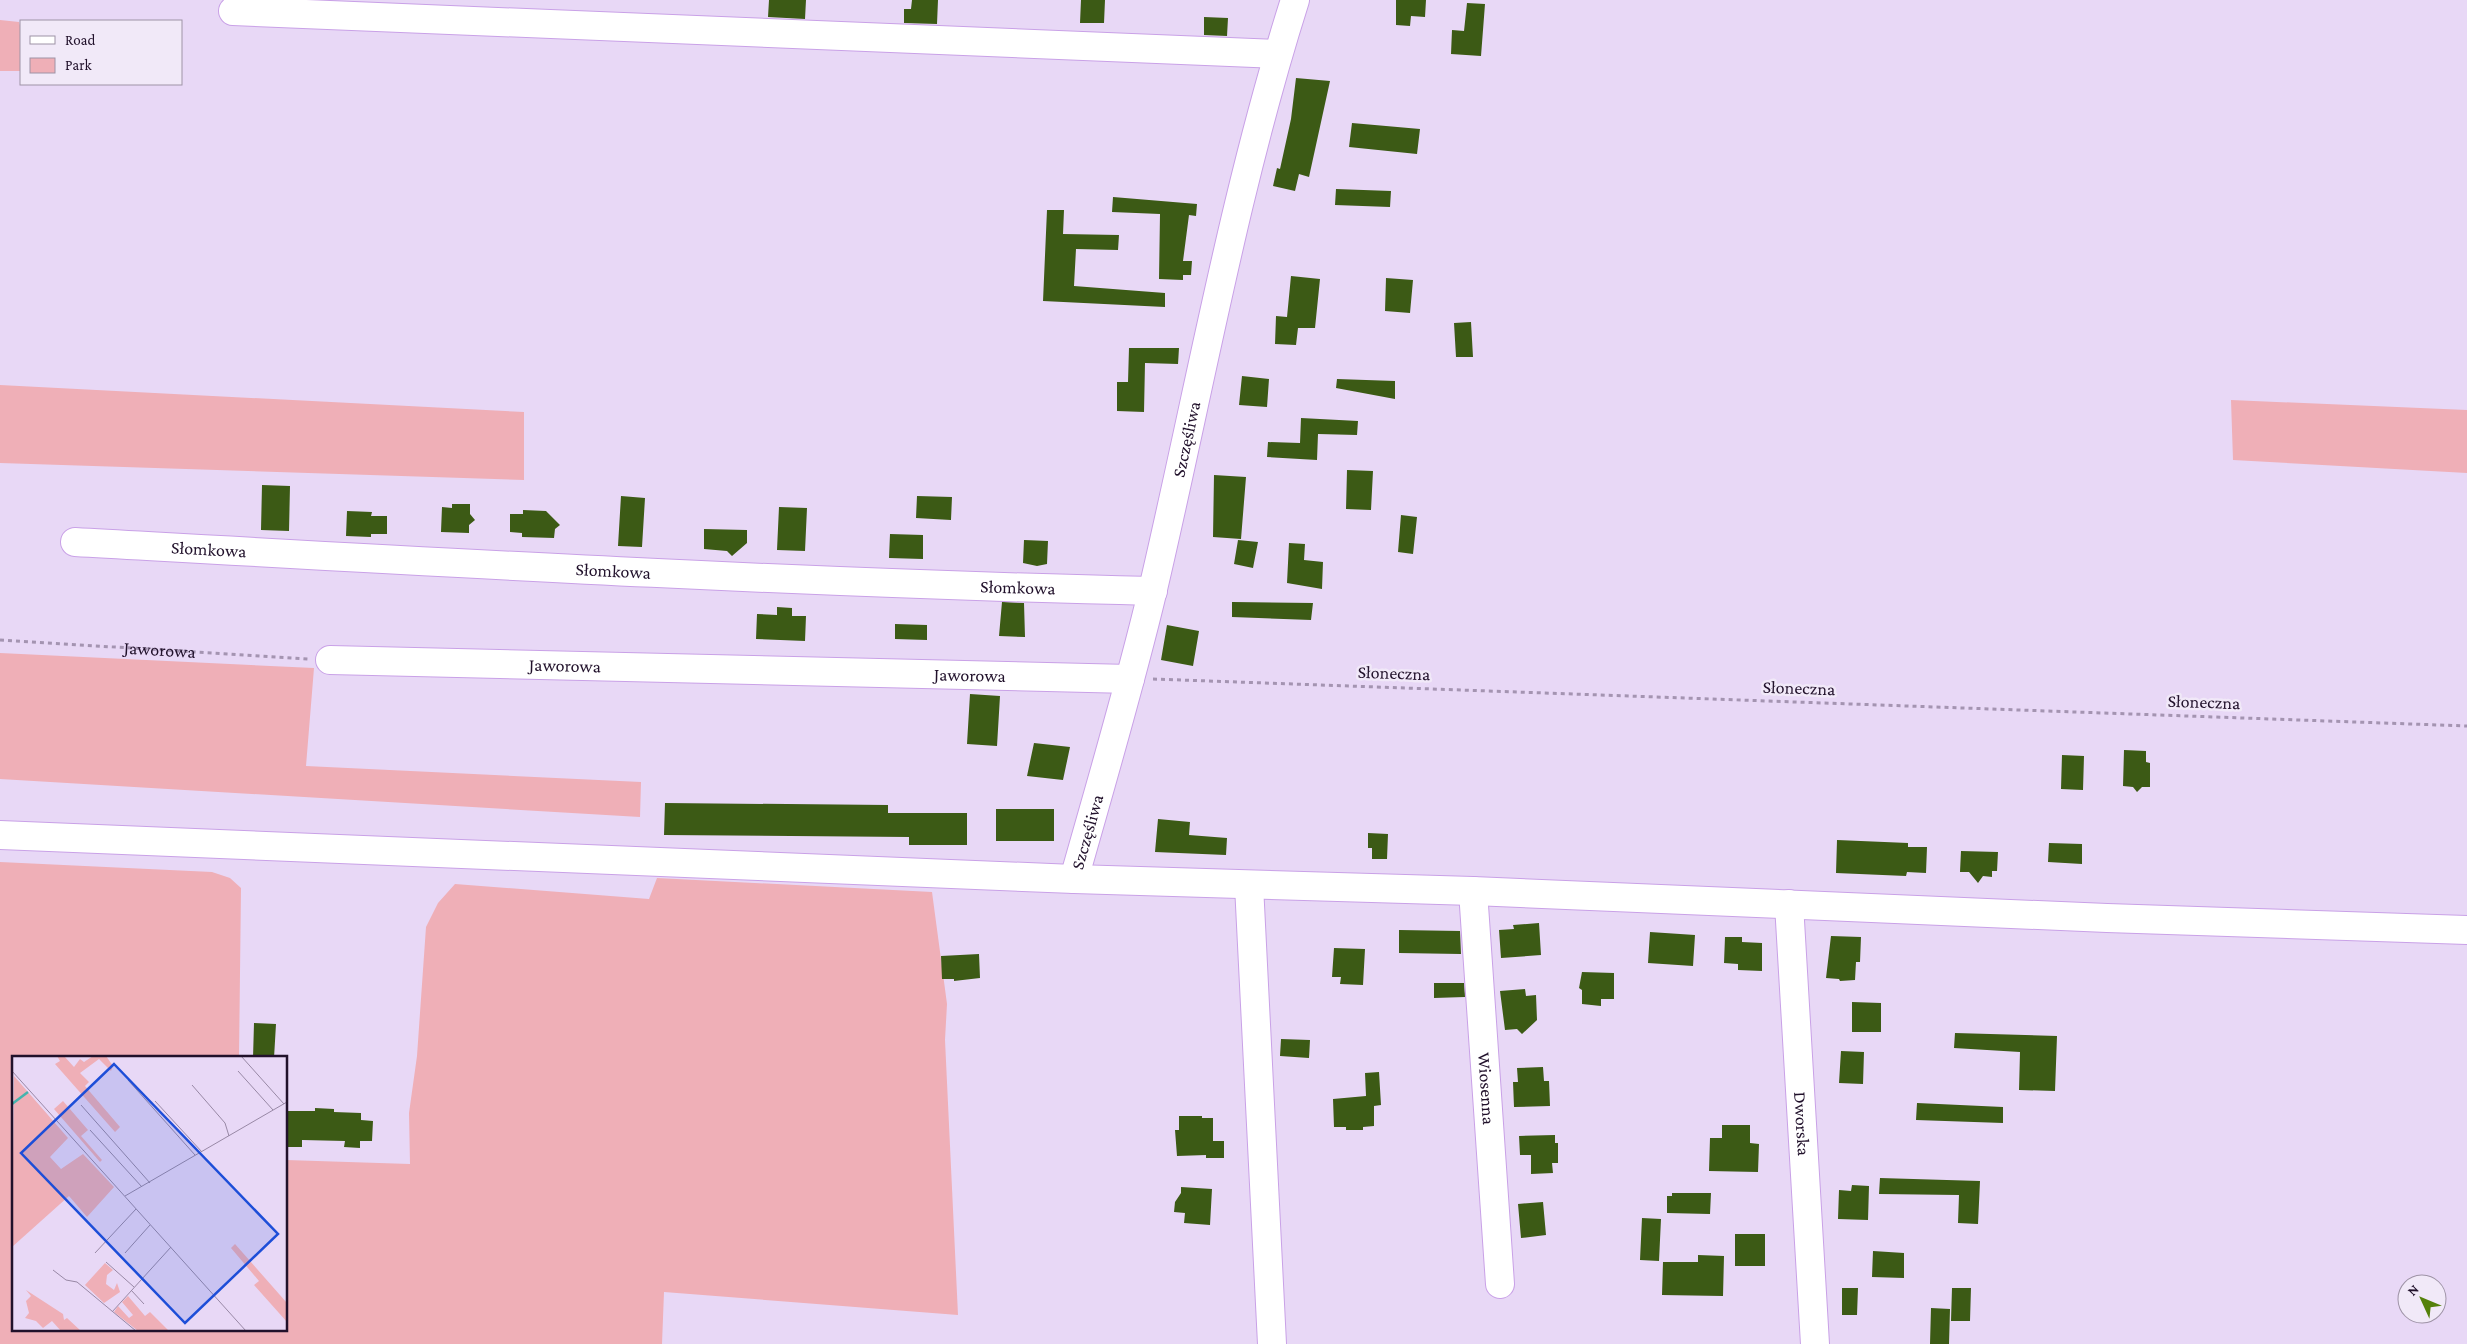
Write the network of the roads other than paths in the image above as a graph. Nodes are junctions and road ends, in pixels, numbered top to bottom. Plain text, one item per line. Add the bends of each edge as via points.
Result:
1 (1295, 0) edge
2 (233, 12) dead end
3 (1278, 54) junction
4 (74, 542) dead end
5 (1153, 591) junction
6 (330, 660) road end
7 (1130, 679) junction
8 (0, 836) edge
9 (1074, 879) junction
10 (1249, 884) junction
11 (1473, 892) junction
12 (1789, 904) junction
13 (2467, 930) edge
14 (1500, 1284) dead end
15 (1272, 1344) edge
16 (1815, 1344) edge

1 - 3 street, Szczęśliwa
2 - 3 street
3 - 5 street, Szczęśliwa via 1246,179
4 - 5 street, Słomkowa via 605,571
5 - 7 street, Szczęśliwa
6 - 7 street, Jaworowa
7 - 9 street, Szczęśliwa
8 - 9 street
9 - 10 street
10 - 11 street
10 - 15 street
11 - 12 street
11 - 14 street, Wiosenna
12 - 13 street
12 - 16 street, Dworska

